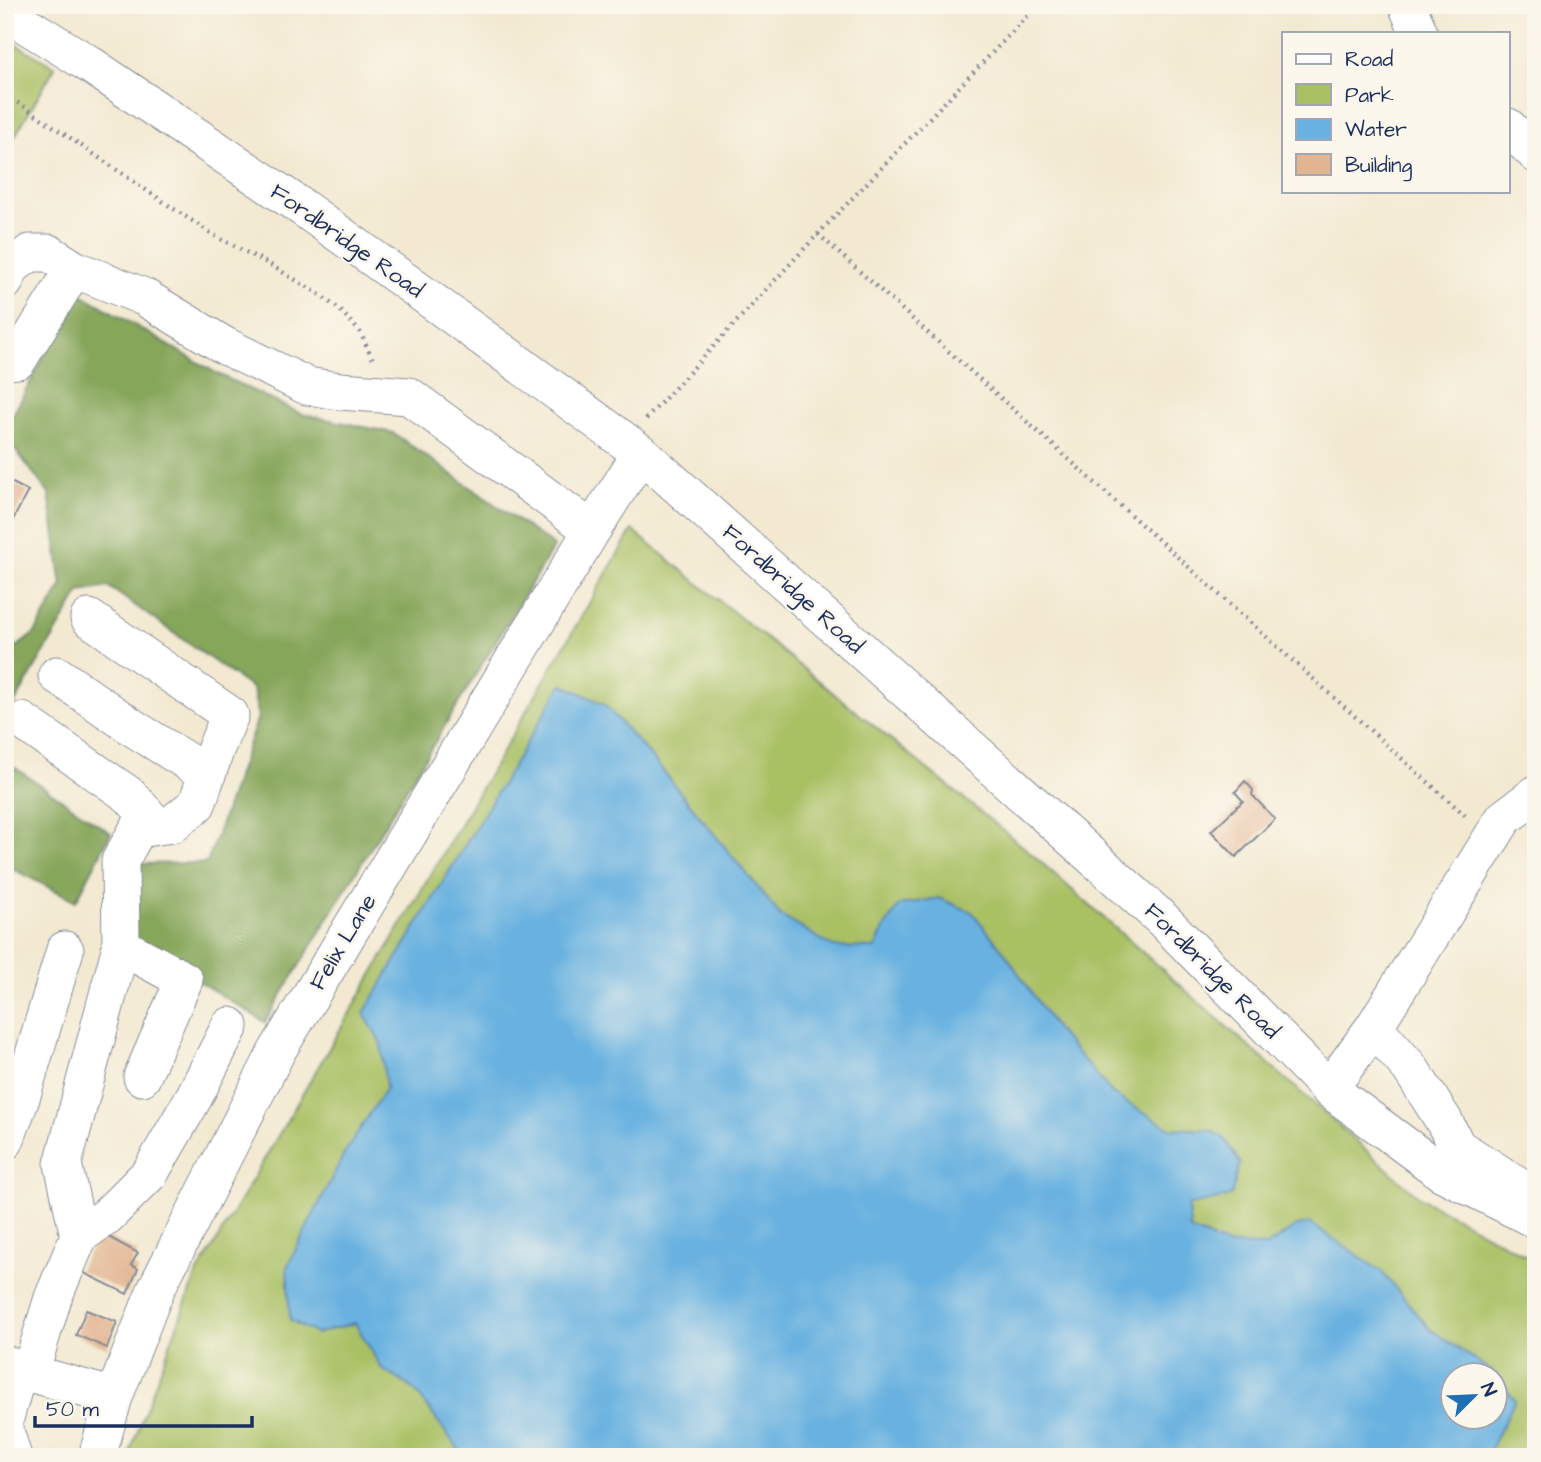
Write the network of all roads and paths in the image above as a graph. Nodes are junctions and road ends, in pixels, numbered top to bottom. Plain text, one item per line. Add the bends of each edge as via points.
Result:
1 (1038, 5) edge
2 (1407, 5) edge
3 (5, 12) edge
4 (1419, 32) edge
5 (5, 96) edge
6 (1510, 129) edge
7 (1536, 155) edge
8 (818, 234) junction
9 (74, 269) junction
10 (5, 281) edge
11 (360, 332) dead end
12 (5, 361) edge
13 (634, 448) junction
14 (592, 530) junction
15 (89, 618) dead end
16 (57, 675) dead end
17 (22, 721) dead end
18 (207, 774) junction
19 (1536, 794) edge
20 (157, 826) junction
21 (1491, 839) junction
22 (121, 946) junction
23 (65, 950) dead end
24 (230, 1026) dead end
25 (1374, 1027) junction
26 (142, 1077) dead end
27 (1329, 1088) junction
28 (5, 1141) edge
29 (1535, 1198) edge
30 (93, 1226) junction
31 (18, 1369) edge
32 (114, 1397) junction
33 (5, 1418) edge
34 (5, 1431) edge
35 (13, 1457) edge
36 (97, 1457) edge

1 - 8 path
2 - 4 street
3 - 13 street, Fordbridge Road via 303,208
5 - 11 path via 217,237 316,292
6 - 7 street
8 - 13 path via 639,426
8 - 21 path
9 - 10 street via 49,253 30,253 12,266
9 - 12 street via 18,360
9 - 14 street via 144,297 225,346 307,386 409,397
13 - 14 street, Felix Lane
13 - 27 street, Fordbridge Road via 1162,919
14 - 32 street, Felix Lane via 277,1051 156,1289
15 - 18 street via 230,715
16 - 18 street
17 - 20 street via 130,795
18 - 20 street via 197,804 172,824
19 - 21 street via 1504,818
20 - 22 street via 138,829 120,861
21 - 25 street
22 - 26 street via 184,980
22 - 30 street via 63,1164 70,1196
23 - 28 street
24 - 30 street via 150,1173
25 - 27 street
25 - 29 street via 1410,1068 1457,1147
27 - 29 street, Fordbridge Road via 1441,1172
30 - 31 street
31 - 32 street
31 - 33 street
32 - 36 street, Felix Lane
34 - 35 street

